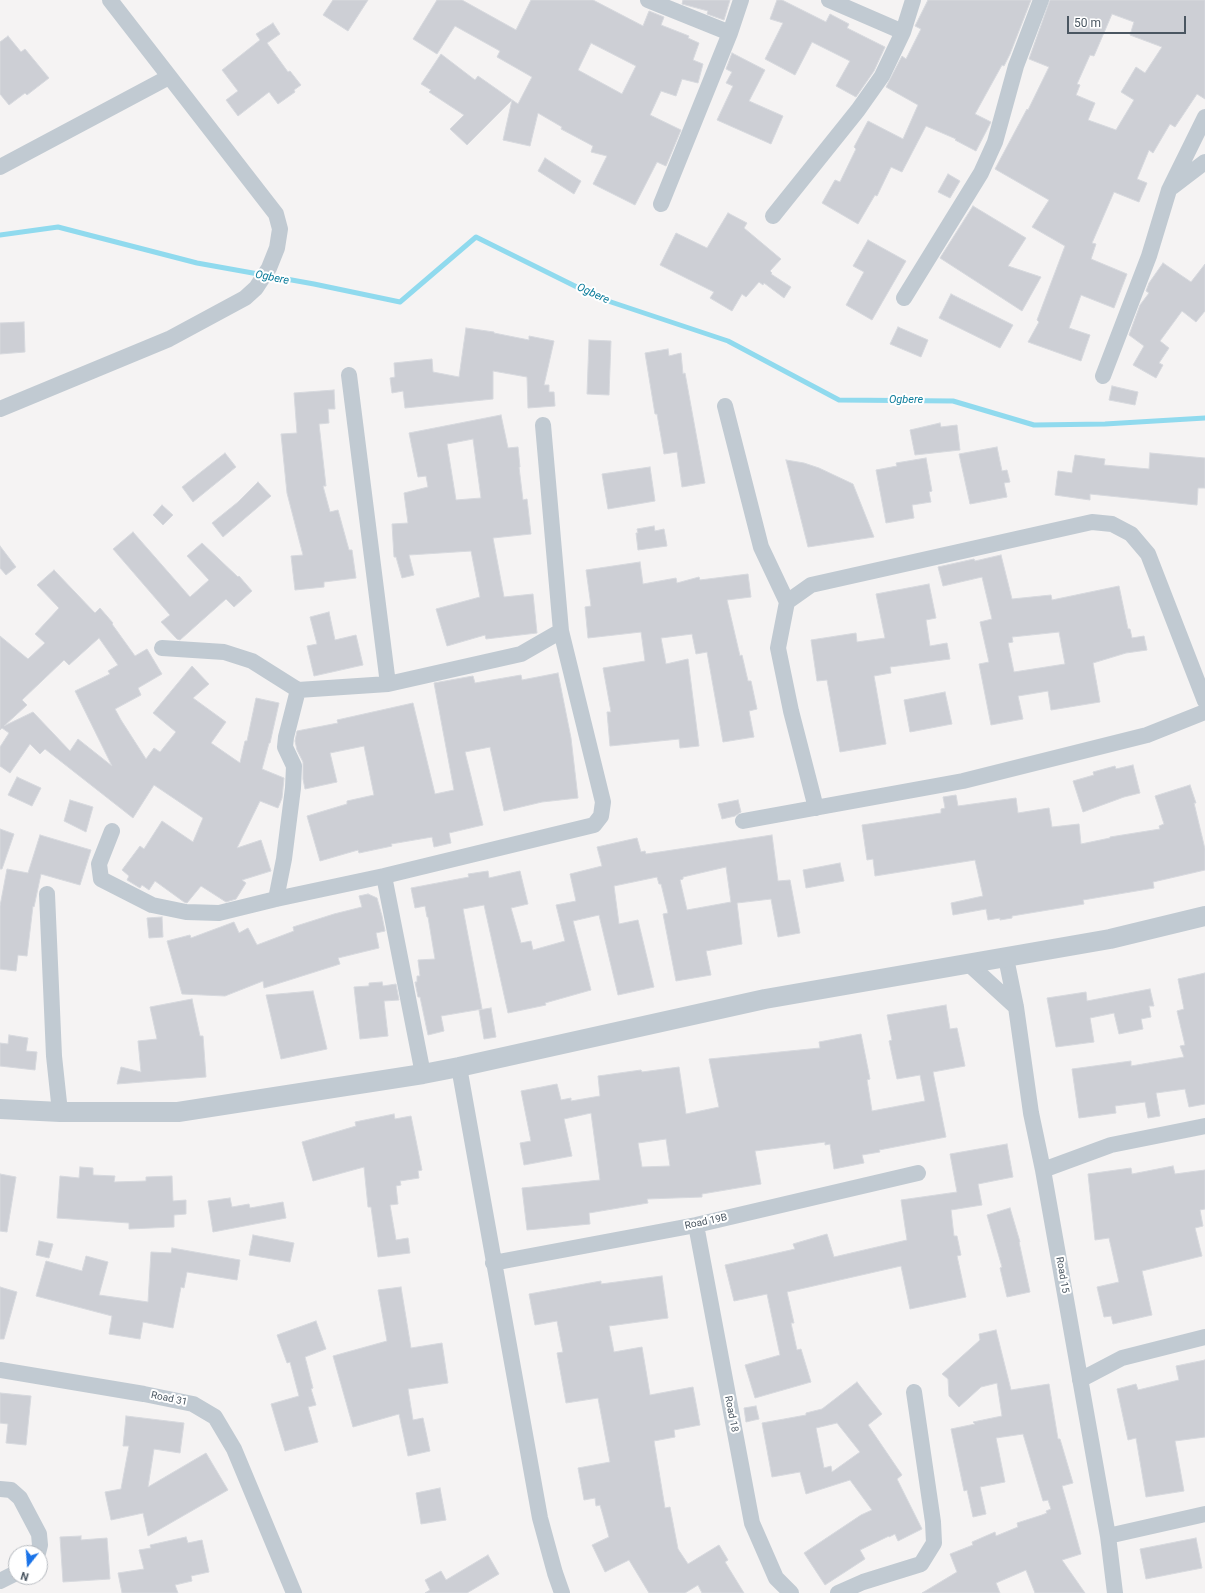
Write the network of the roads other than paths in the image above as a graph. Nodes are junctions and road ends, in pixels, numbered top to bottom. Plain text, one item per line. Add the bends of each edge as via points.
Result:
1 (110, 0) edge
2 (648, 0) edge
3 (741, 0) edge
4 (829, 0) edge
5 (913, 0) edge
6 (1042, 0) edge
7 (904, 32) junction
8 (730, 33) junction
9 (169, 77) junction
10 (1205, 117) edge
11 (1205, 162) edge
12 (0, 167) edge
13 (1169, 190) junction
14 (661, 204) dead end
15 (773, 216) dead end
16 (904, 298) dead end
17 (349, 375) dead end
18 (1103, 376) dead end
19 (725, 406) dead end
20 (0, 410) edge
21 (543, 425) dead end
22 (787, 602) junction
23 (561, 631) junction
24 (162, 648) dead end
25 (388, 684) junction
26 (298, 690) junction
27 (1205, 701) edge
28 (1205, 712) edge
29 (816, 808) junction
30 (743, 821) dead end
31 (112, 831) dead end
32 (384, 876) junction
33 (47, 894) dead end
34 (276, 899) junction
35 (1205, 916) edge
36 (1006, 958) junction
37 (970, 964) junction
38 (1016, 1007) junction
39 (459, 1067) junction
40 (423, 1074) junction
41 (0, 1109) edge
42 (60, 1112) junction
43 (1205, 1126) edge
44 (1043, 1170) junction
45 (918, 1173) dead end
46 (696, 1225) junction
47 (494, 1263) junction
48 (1205, 1337) edge
49 (0, 1370) edge
50 (1080, 1380) junction
51 (914, 1392) dead end
52 (0, 1489) edge
53 (1205, 1514) edge
54 (1108, 1536) junction
55 (40, 1545) edge
56 (294, 1593) edge
57 (562, 1593) edge
58 (791, 1593) edge
59 (838, 1593) edge
60 (1115, 1593) edge

1 - 9 street
2 - 8 street
3 - 8 street
4 - 7 street
5 - 7 street
6 - 16 street via 1016,66 995,142 981,173
7 - 15 street via 882,76 868,97
8 - 14 street
9 - 12 street
9 - 20 street via 276,214 280,229 277,248 269,268 256,288 244,298 169,340
10 - 13 street
11 - 13 street
13 - 18 street via 1149,256
17 - 25 street
19 - 22 street via 761,547
21 - 23 street
22 - 27 street via 811,585 1092,522 1112,524 1131,534 1148,554
22 - 29 street via 778,648
23 - 25 street via 521,654
23 - 32 street via 603,802 601,816 594,826
24 - 26 street via 224,652 252,661
25 - 26 street
26 - 34 street via 286,737 285,747 294,766 293,788
28 - 29 street via 1147,735 963,781
29 - 30 street
31 - 34 street via 99,864 102,879 152,905 186,912 219,913
32 - 34 street
32 - 40 street
33 - 42 street via 54,1056
35 - 36 street via 1110,939
36 - 37 street
36 - 38 street, Road 15
37 - 38 street
37 - 39 street via 765,1000
38 - 44 street, Road 15 via 1031,1114
39 - 40 street
39 - 47 street
40 - 42 street via 178,1112
41 - 42 street
43 - 44 street via 1111,1145
44 - 50 street, Road 15
45 - 46 street, Road 19B
46 - 47 street, Road 19B
46 - 58 street, Road 18 via 752,1523 776,1578
47 - 57 street via 540,1518
48 - 50 street via 1122,1358
49 - 56 street, Road 31 via 193,1404 214,1417 234,1449
50 - 54 street, Road 15
51 - 59 street via 934,1543 921,1564 863,1582
52 - 55 street via 11,1490 20,1498 39,1534
53 - 54 street
54 - 60 street, Road 15

